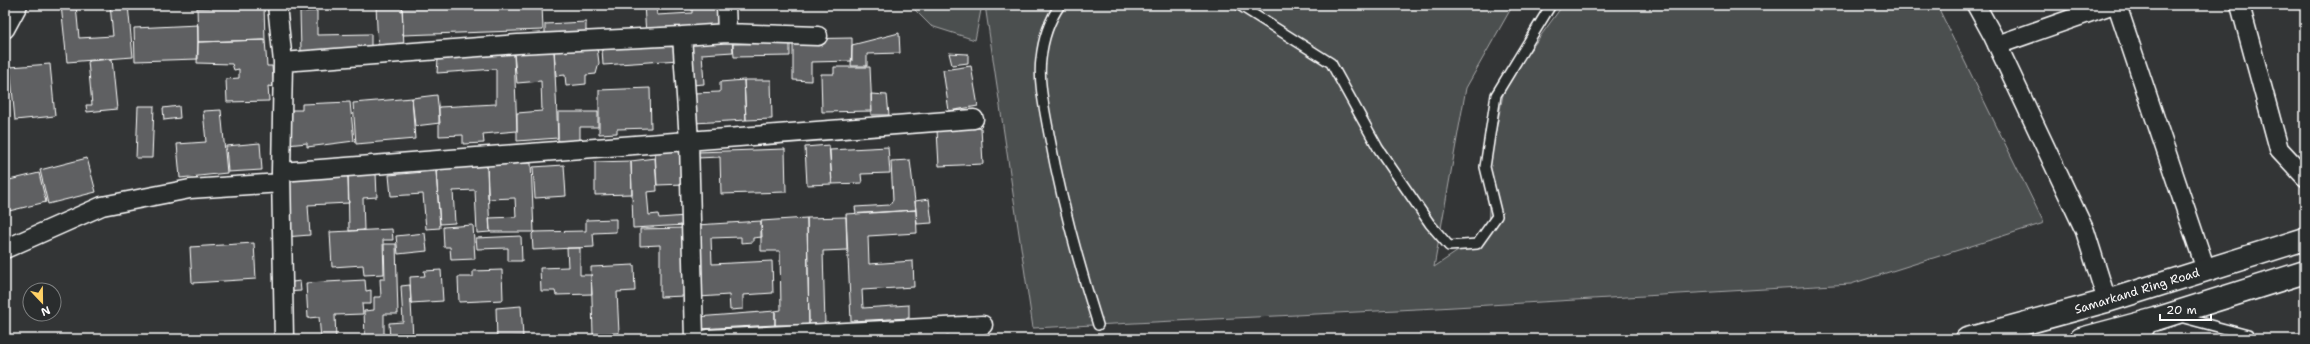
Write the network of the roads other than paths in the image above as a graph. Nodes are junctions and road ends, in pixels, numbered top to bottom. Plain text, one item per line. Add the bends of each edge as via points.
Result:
1 (18, 5) edge
2 (277, 5) edge
3 (726, 5) edge
4 (1060, 5) edge
5 (1239, 5) edge
6 (1551, 5) edge
7 (1976, 5) edge
8 (2111, 5) edge
9 (2117, 5) edge
10 (2240, 5) edge
11 (5, 29) edge
12 (727, 34) junction
13 (682, 36) junction
14 (818, 36) dead end
15 (1997, 46) junction
16 (283, 62) junction
17 (974, 119) dead end
18 (689, 141) junction
19 (281, 177) junction
20 (2305, 177) edge
21 (2305, 239) edge
22 (5, 249) edge
23 (2206, 270) junction
24 (2305, 272) edge
25 (2107, 301) junction
26 (2164, 316) junction
27 (983, 325) dead end
28 (1098, 325) dead end
29 (284, 339) edge
30 (694, 339) edge
31 (708, 339) edge
32 (1968, 339) edge
33 (2082, 339) edge
34 (2144, 339) edge
35 (2249, 339) edge

1 - 11 street
2 - 16 street
3 - 12 street
4 - 28 lane via 1050,21 1041,59 1044,109 1069,228
5 - 6 lane via 1331,63 1378,148 1430,224 1449,246 1477,244 1498,216 1485,167 1496,96
7 - 15 street
8 - 15 street
9 - 23 street
10 - 20 street via 2279,149
12 - 13 street
12 - 14 street
13 - 16 street via 518,44
13 - 18 street
15 - 25 street via 2085,231
16 - 19 street
17 - 18 street
18 - 19 street
18 - 30 street
19 - 22 street via 190,189 102,206
19 - 29 street
21 - 23 highway, Samarkand Ring Road
23 - 25 highway, Samarkand Ring Road
24 - 26 highway
25 - 32 highway, Samarkand Ring Road
26 - 33 highway
26 - 34 lane
26 - 35 lane via 2248,335
27 - 31 street

